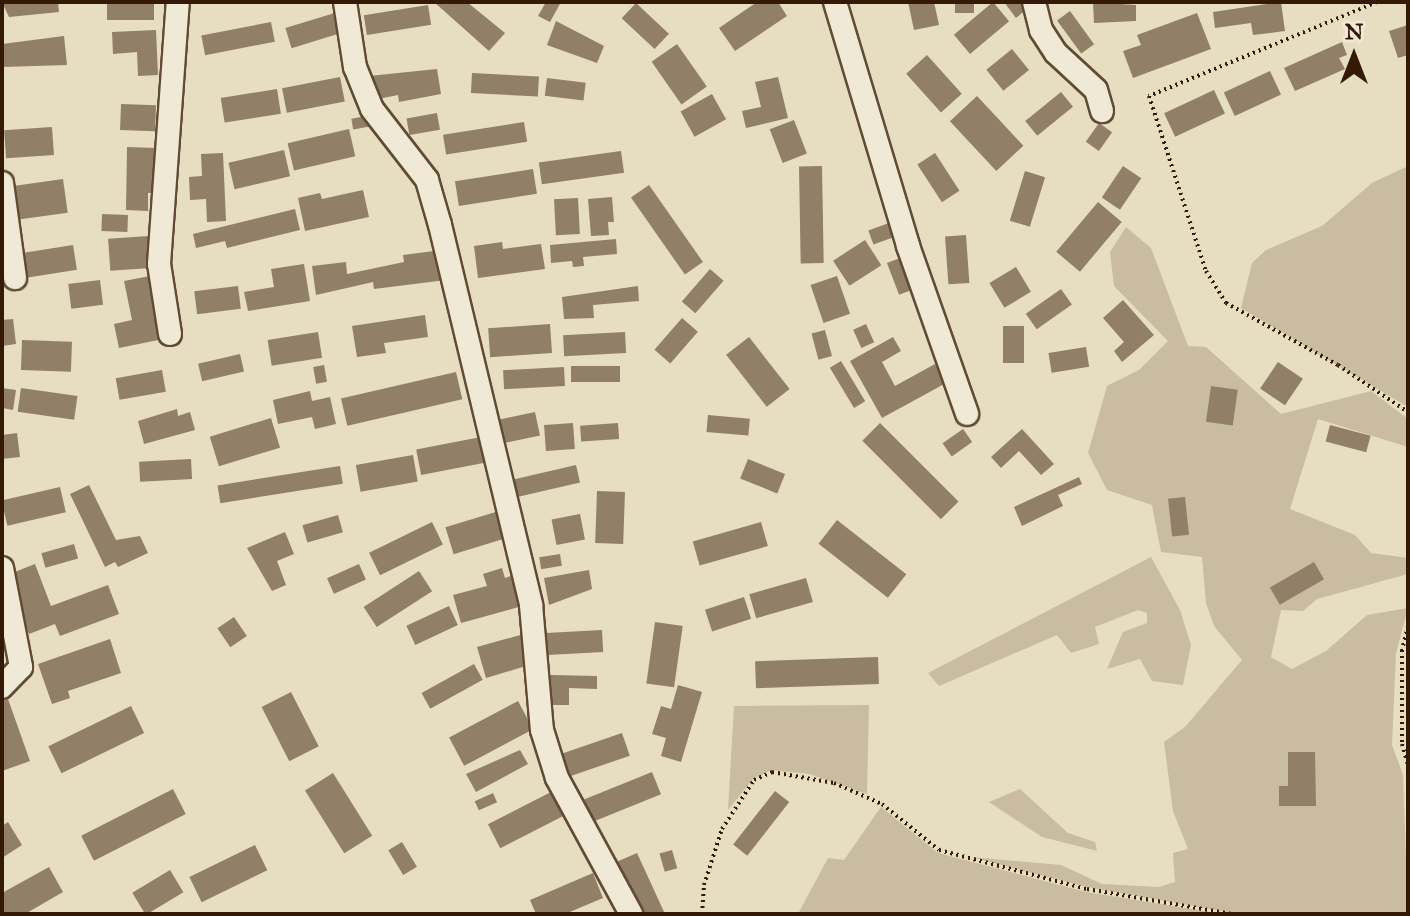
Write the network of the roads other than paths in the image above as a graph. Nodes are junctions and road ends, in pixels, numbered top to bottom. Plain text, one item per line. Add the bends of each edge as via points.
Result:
1 (178, 2) edge
2 (345, 2) edge
3 (835, 2) edge
4 (1034, 2) edge
5 (1102, 111) dead end
6 (2, 183) edge
7 (15, 278) dead end
8 (170, 334) dead end
9 (967, 414) dead end
10 (2, 568) edge
11 (2, 687) edge
12 (631, 914) edge

1 - 8 street via 159,264
2 - 12 street via 355,67 372,109 427,180 440,225 531,605 542,730 557,778
3 - 9 street via 908,246
4 - 5 street via 1041,30 1056,53 1096,90
6 - 7 street
10 - 11 street via 21,667

